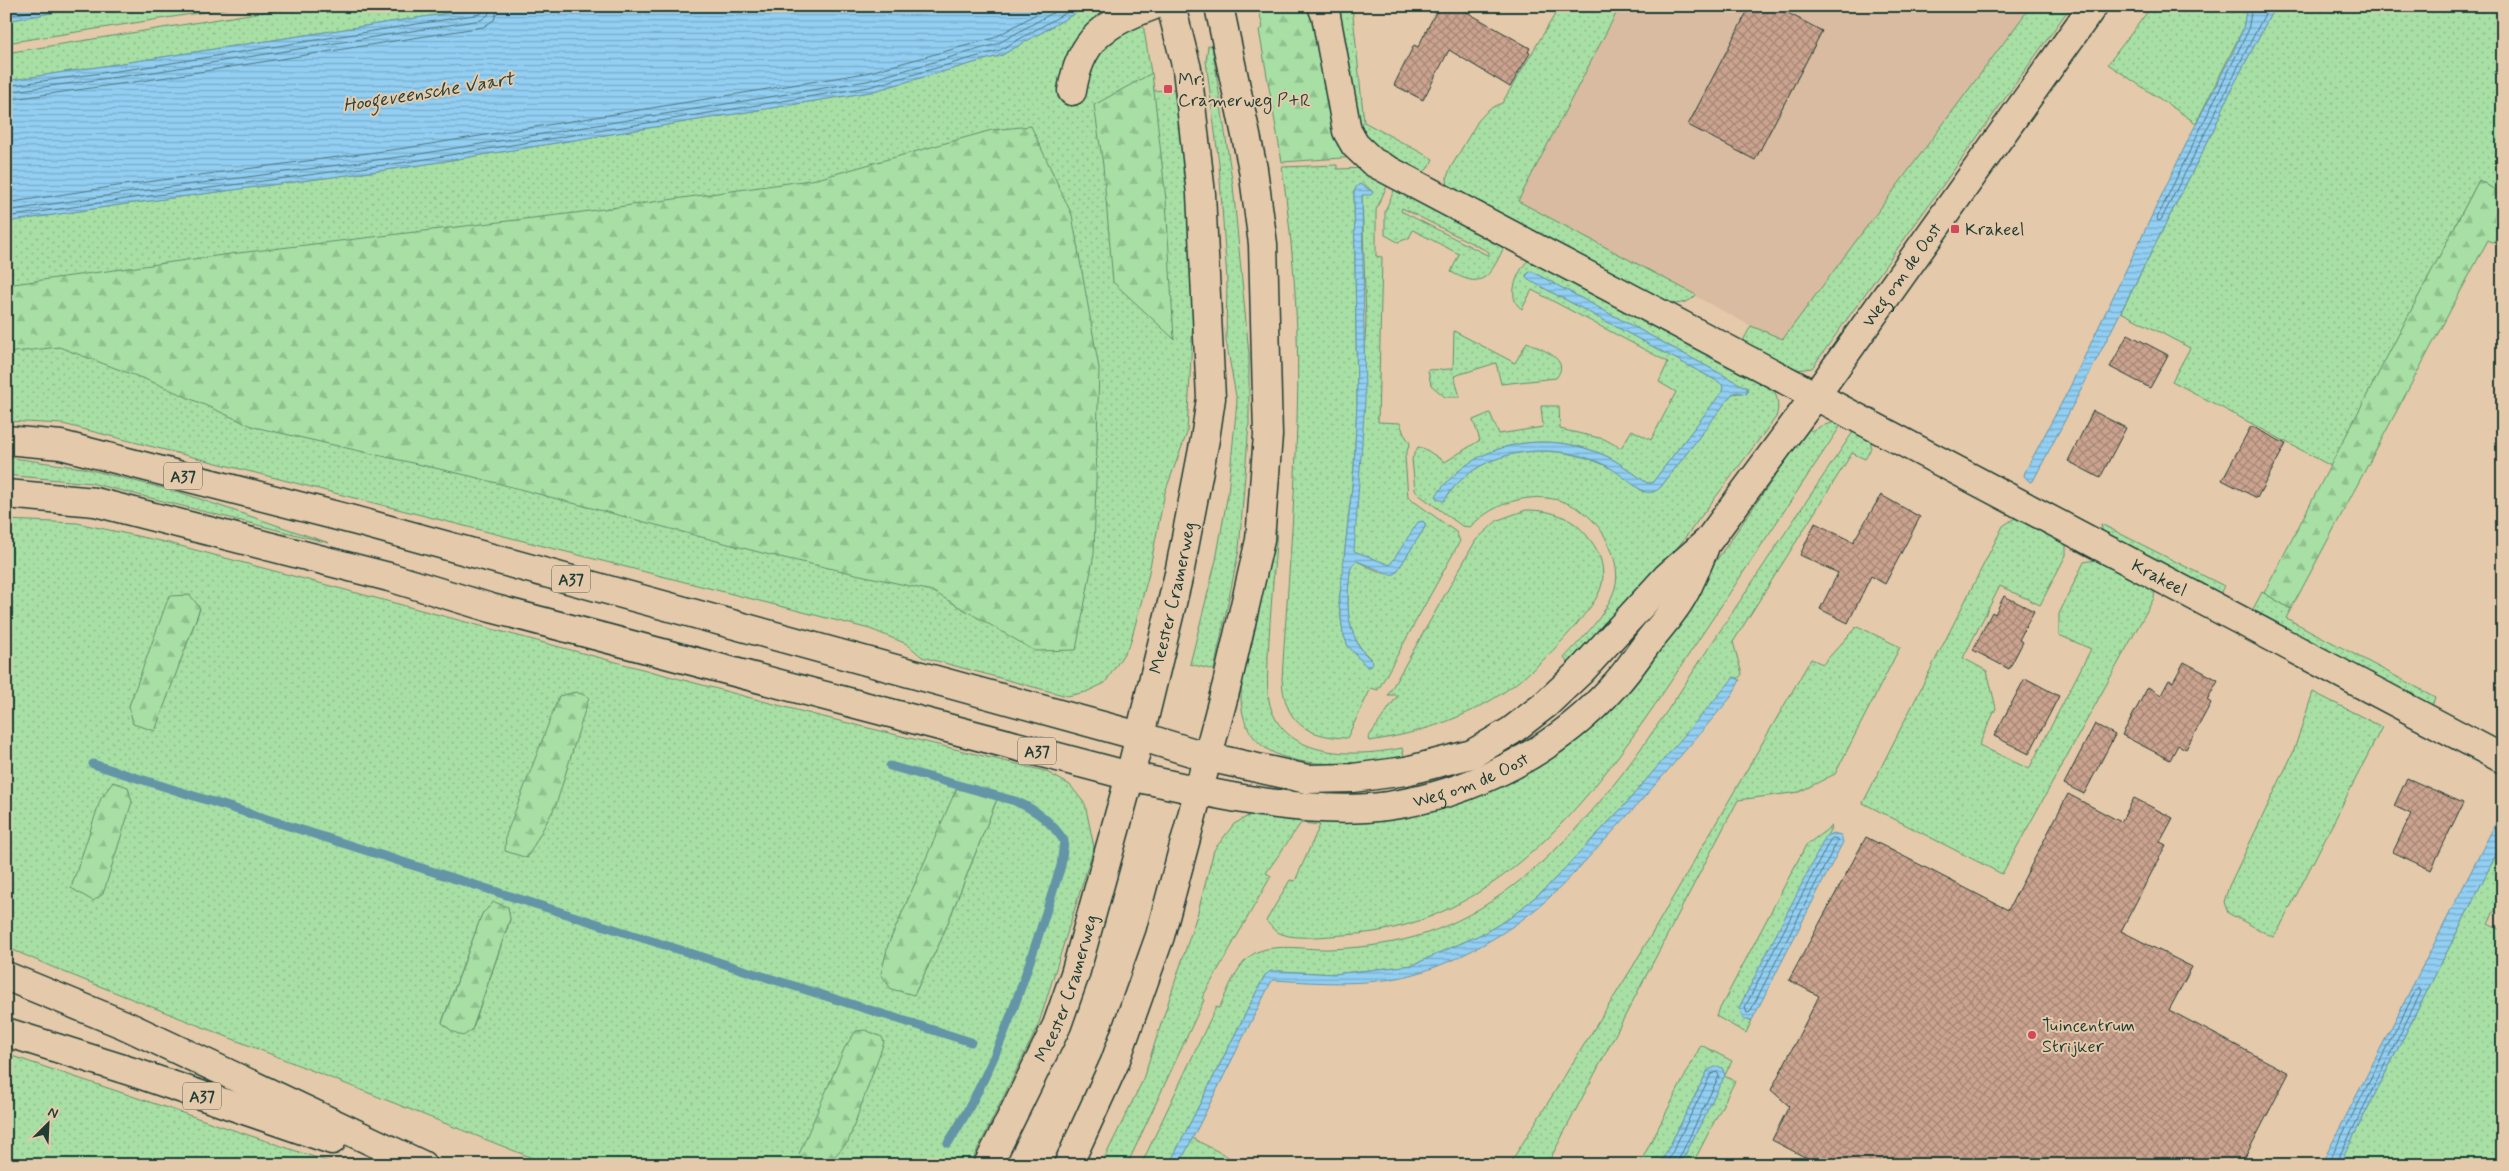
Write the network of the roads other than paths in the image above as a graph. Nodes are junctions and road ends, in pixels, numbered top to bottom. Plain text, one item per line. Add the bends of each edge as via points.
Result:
1 (1152, 6) edge
2 (1171, 6) edge
3 (1322, 6) edge
4 (2092, 6) edge
5 (1221, 12) edge
6 (1072, 91) dead end
7 (1816, 395) junction
8 (6, 440) edge
9 (6, 494) edge
10 (1708, 541) junction
11 (1139, 736) junction
12 (1208, 757) junction
13 (2503, 759) edge
14 (1130, 776) junction
15 (1200, 791) junction
16 (6, 976) edge
17 (6, 1032) edge
18 (396, 1165) edge
19 (422, 1165) edge
20 (988, 1165) edge
21 (1068, 1165) edge

1 - 6 main road via 1097,33 1082,57
2 - 11 main road, Meester Cramerweg via 1187,69 1201,194 1211,398 1179,574
3 - 7 main road, Krakeel via 1346,131 1373,162
4 - 7 main road, Weg om de Oost
5 - 12 main road via 1253,169 1263,244 1268,435 1260,540
7 - 10 main road, Weg om de Oost
7 - 13 main road, Krakeel
8 - 11 main road, A37 via 61,445 348,518
9 - 14 main road, A37 via 104,505 389,577 491,608
10 - 12 main road, Weg om de Oost via 1667,577 1552,698 1511,731 1472,754 1406,771 1353,778 1307,779
10 - 15 main road, Weg om de Oost via 1682,598 1614,687 1585,715 1509,767 1454,792 1387,806 1315,808
11 - 12 main road, Weg om de Oost
11 - 14 main road, Meester Cramerweg
12 - 15 main road
14 - 15 main road, Weg om de Oost
14 - 20 main road, Meester Cramerweg via 1075,974 1056,1025
15 - 21 main road via 1160,936 1136,1008
16 - 19 main road, A37 via 125,1025
17 - 18 main road, A37 via 307,1131

